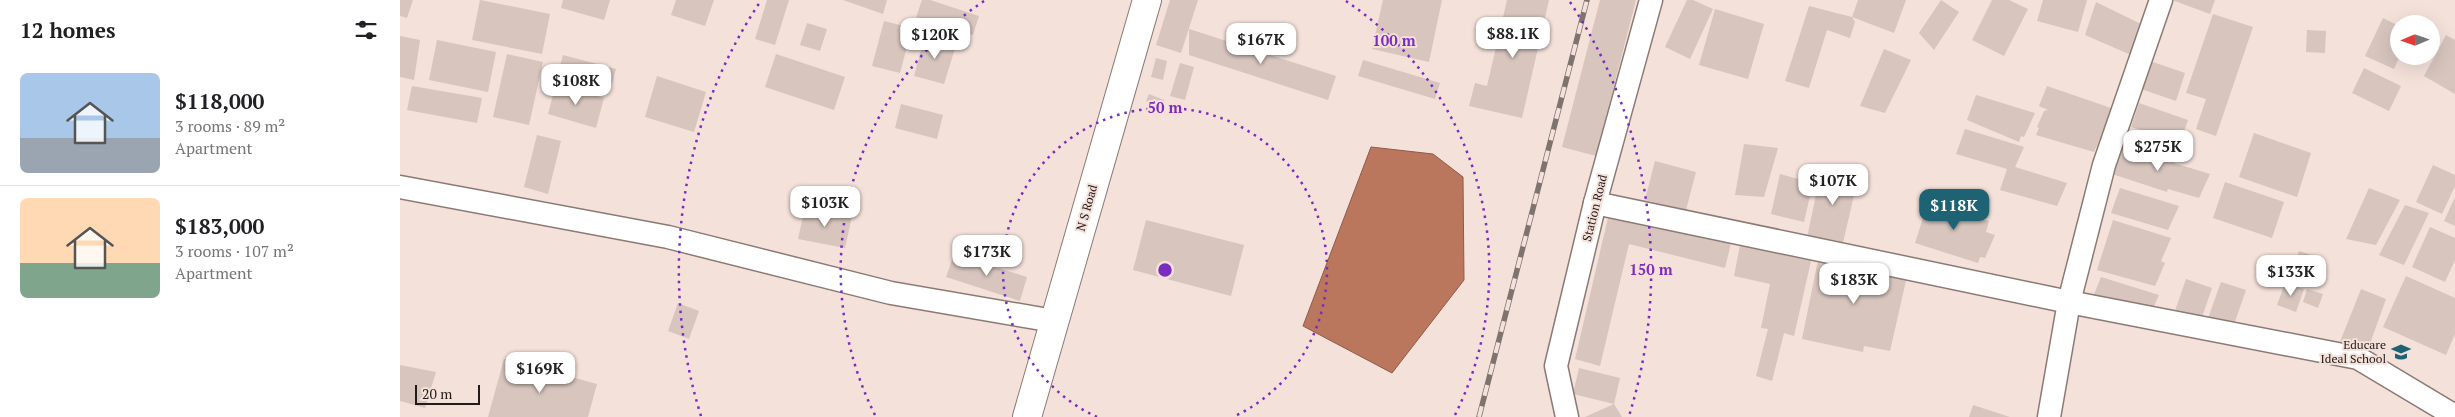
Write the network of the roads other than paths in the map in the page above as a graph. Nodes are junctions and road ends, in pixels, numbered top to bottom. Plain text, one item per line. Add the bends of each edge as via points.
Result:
1 (1147, 0) edge
2 (1651, 0) edge
3 (2161, 0) edge
4 (400, 187) edge
5 (1595, 203) junction
6 (2069, 302) junction
7 (1054, 321) junction
8 (2455, 416) edge
9 (1027, 417) edge
10 (1567, 417) edge
11 (2049, 417) edge

1 - 7 main road, N S Road
2 - 5 street, Station Road
3 - 6 street via 2104,165
4 - 7 street via 668,237 891,293
5 - 6 street
5 - 10 street, Station Road via 1556,366
6 - 8 street via 2358,358
6 - 11 street
7 - 9 main road, N S Road

